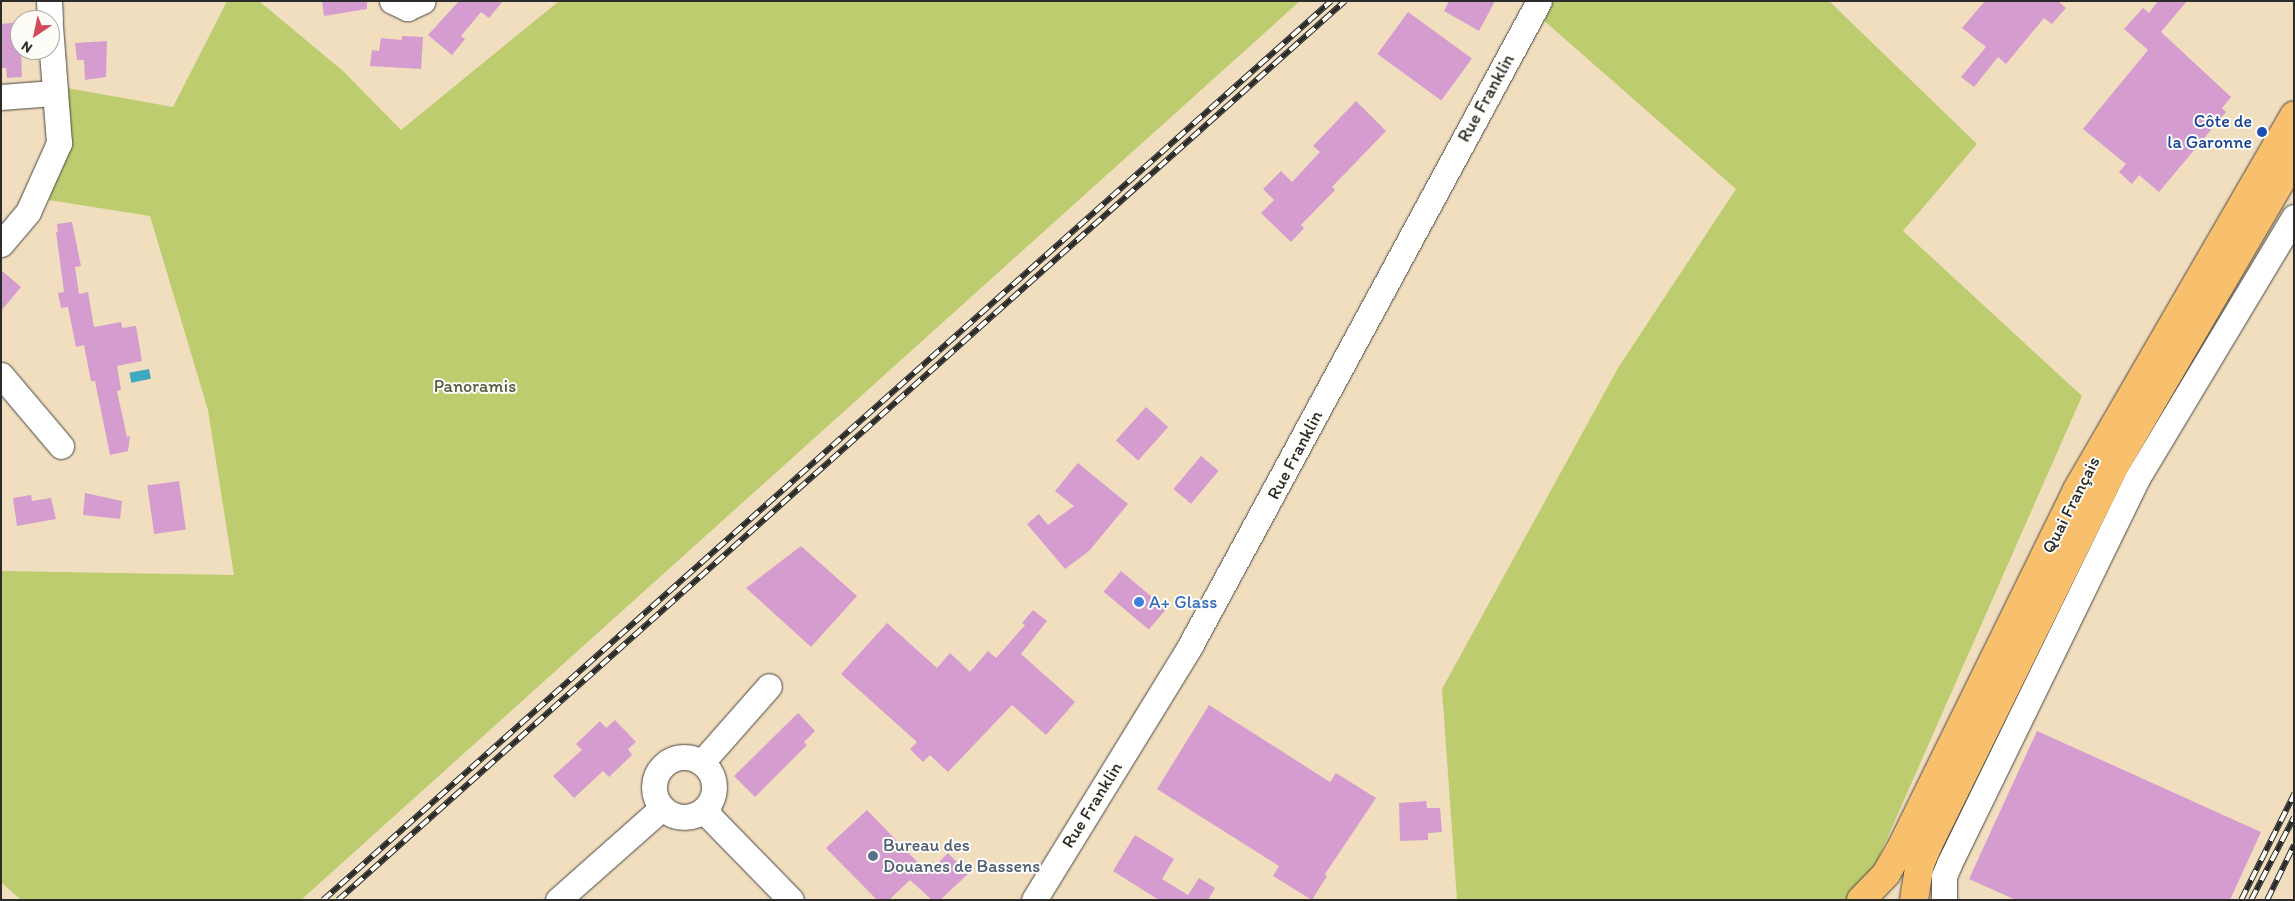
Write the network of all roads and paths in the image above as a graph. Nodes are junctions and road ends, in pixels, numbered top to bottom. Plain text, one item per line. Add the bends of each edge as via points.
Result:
1 (392, 1) edge
2 (422, 1) edge
3 (1540, 1) edge
4 (52, 60) edge
5 (53, 93) junction
6 (1, 97) edge
7 (2294, 115) edge
8 (2294, 159) edge
9 (2294, 216) edge
10 (1, 244) edge
11 (1, 375) edge
12 (62, 446) dead end
13 (769, 686) dead end
14 (702, 762) junction
15 (708, 806) junction
16 (661, 808) junction
17 (1944, 888) edge
18 (558, 900) edge
19 (791, 900) edge
20 (1034, 900) edge
21 (1856, 900) edge
22 (1861, 900) edge
23 (1914, 900) edge

1 - 2 street via 407,8
3 - 20 street, Rue Franklin via 1190,646
4 - 5 street
5 - 6 street
5 - 10 street via 59,143 28,212
7 - 22 main road, Quai Français via 2081,482 1900,850 1886,874
8 - 23 main road, Quai Français via 2110,474 1928,845 1920,864
9 - 17 street via 2136,480
11 - 12 street
13 - 14 street
14 - 15 street via 715,787
14 - 16 street via 684,756 665,762 653,787
15 - 16 street via 689,818 669,814
15 - 19 street via 709,816
16 - 18 street
21 - 22 main road

